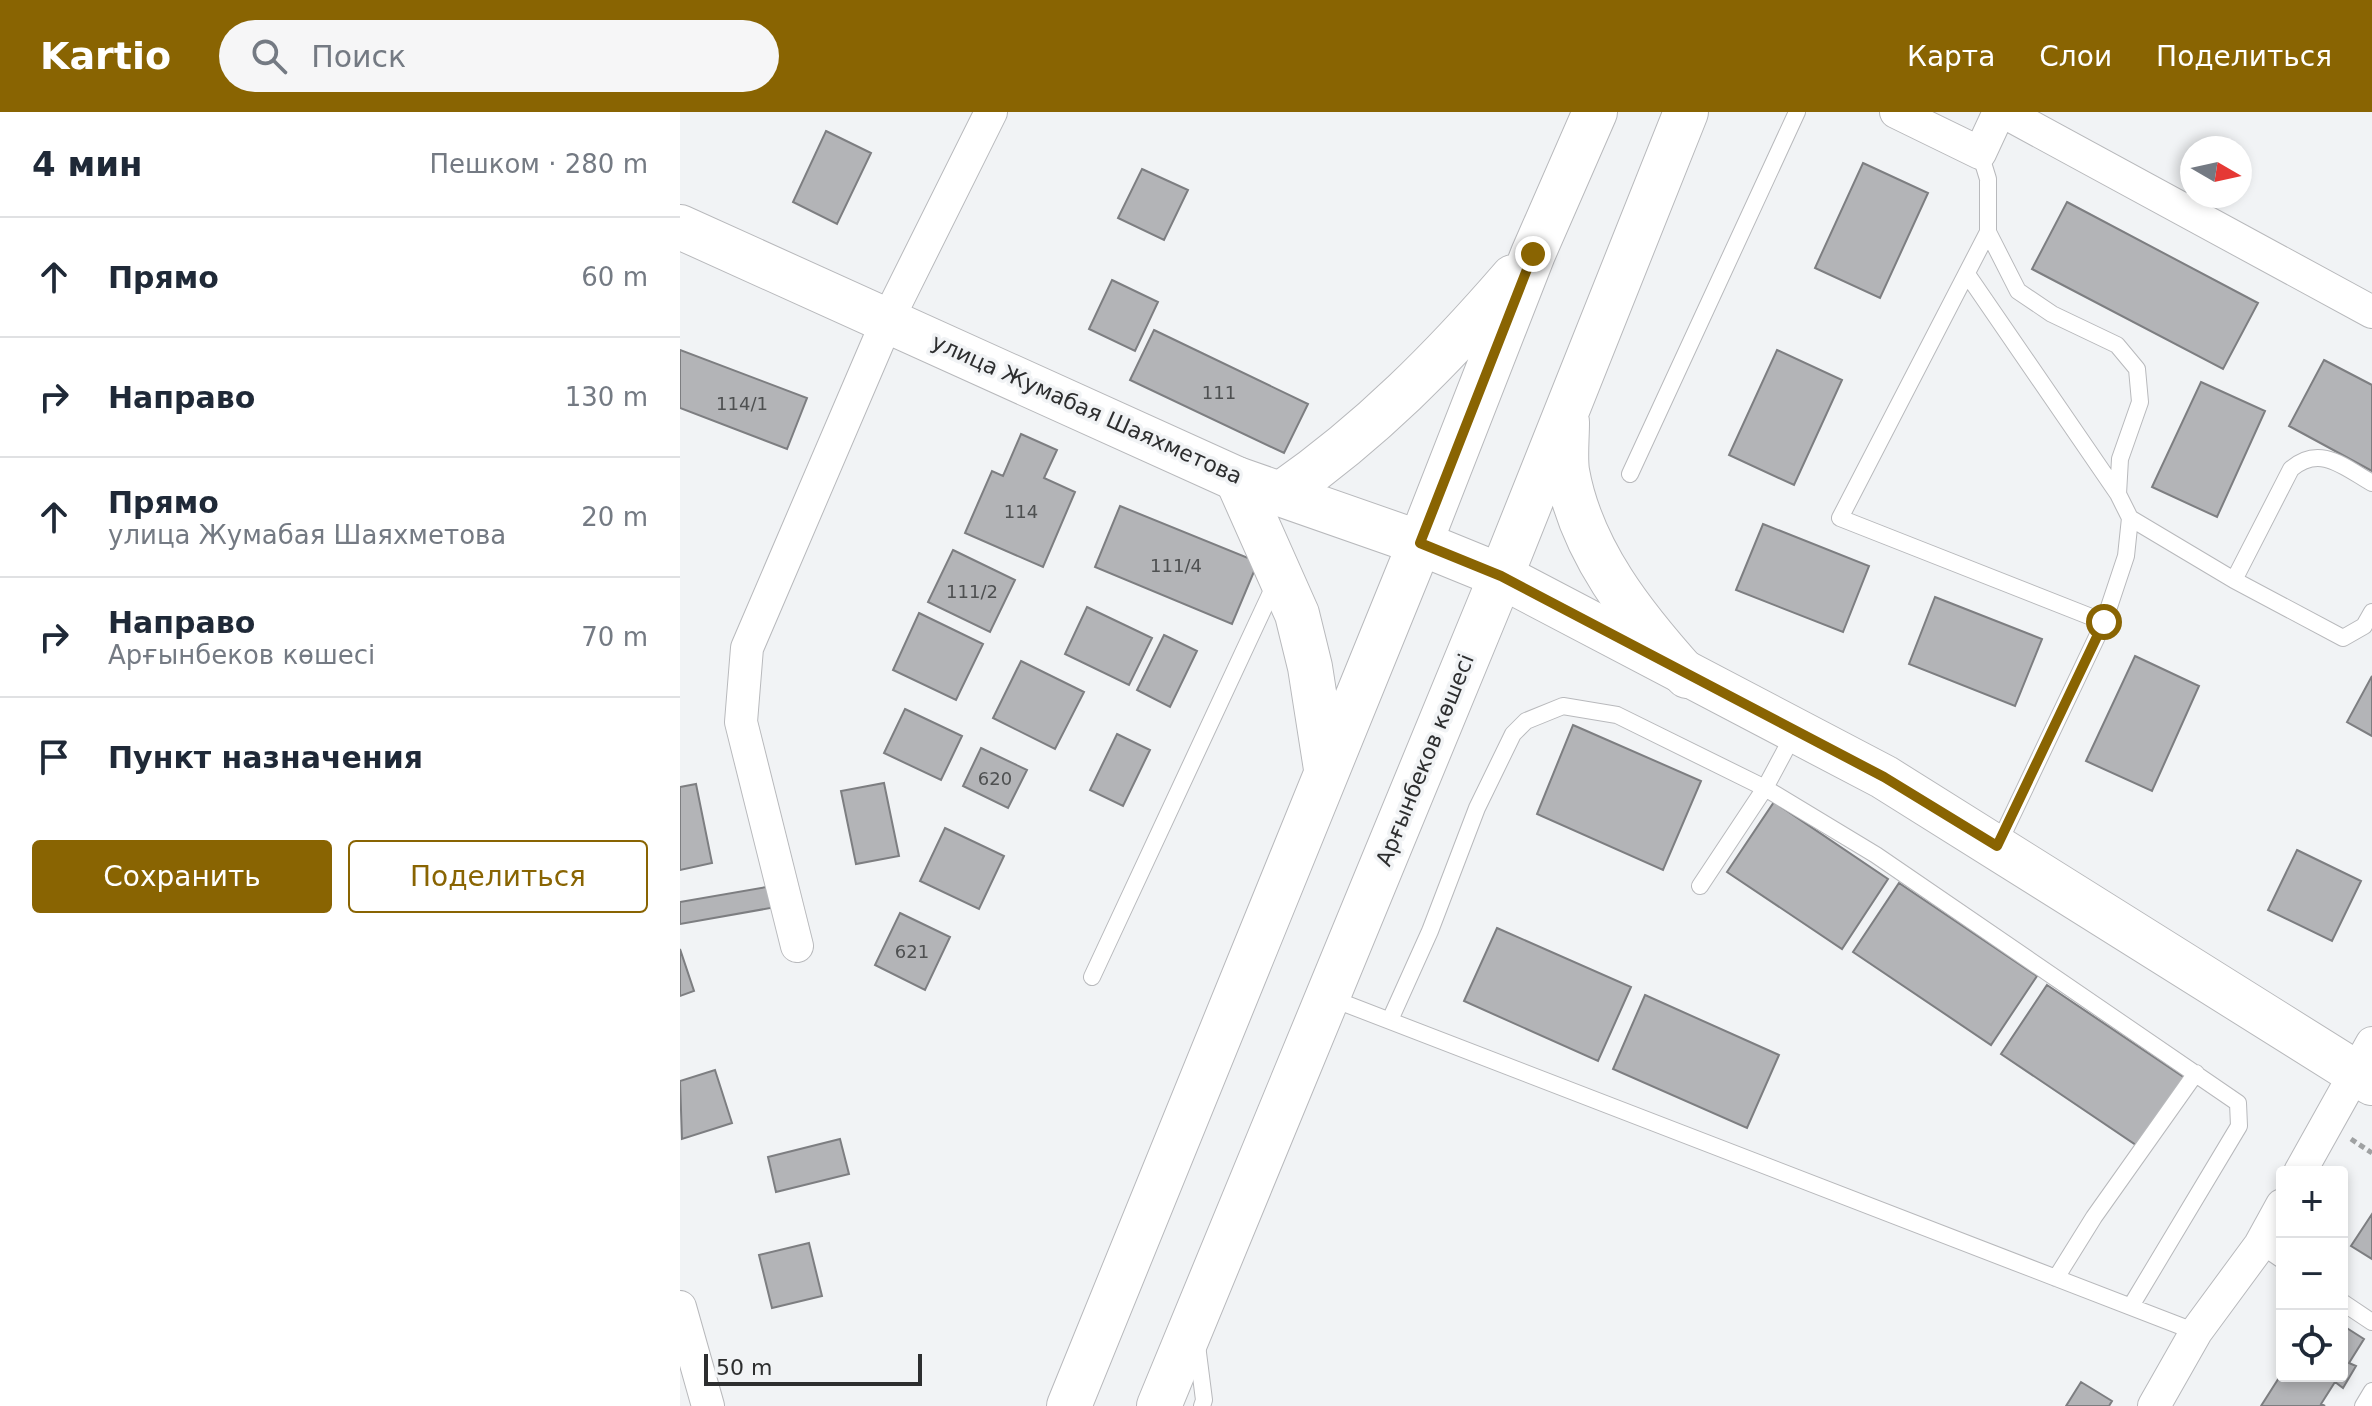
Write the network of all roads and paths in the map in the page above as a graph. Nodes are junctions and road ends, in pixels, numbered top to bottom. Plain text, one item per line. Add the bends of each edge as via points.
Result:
1 (991, 112) edge
2 (1595, 112) edge
3 (1686, 112) edge
4 (1797, 112) edge
5 (1896, 112) edge
6 (2002, 112) edge
7 (1980, 153) junction
8 (680, 227) edge
9 (1988, 232) junction
10 (1533, 254) junction
11 (1967, 274) junction
12 (2372, 312) edge
13 (888, 319) junction
14 (1567, 407) junction
15 (1630, 474) dead end
16 (1237, 479) junction
17 (2372, 483) edge
18 (1282, 493) junction
19 (2118, 494) junction
20 (2130, 518) junction
21 (1420, 543) junction
22 (1280, 571) junction
23 (1501, 576) junction
24 (2234, 580) junction
25 (2372, 612) edge
26 (2104, 622) junction
27 (1687, 676) junction
28 (1795, 732) junction
29 (1326, 770) junction
30 (1765, 788) junction
31 (1997, 846) junction
32 (1700, 886) dead end
33 (797, 946) dead end
34 (1092, 977) dead end
35 (1328, 997) junction
36 (1390, 1020) junction
37 (2366, 1066) edge
38 (2196, 1073) junction
39 (2304, 1166) edge
40 (2276, 1231) edge
41 (2271, 1252) edge
42 (2056, 1278) junction
43 (2131, 1306) junction
44 (2348, 1306) edge
45 (680, 1307) edge
46 (1194, 1321) junction
47 (2372, 1322) edge
48 (2196, 1332) junction
49 (2372, 1391) edge
50 (708, 1406) edge
51 (1069, 1406) edge
52 (1159, 1406) edge
53 (1202, 1406) edge
54 (2154, 1406) edge
55 (2363, 1406) edge

1 - 13 street
2 - 10 main road
3 - 14 main road, Арғынбеков көшесі
4 - 15 lane
5 - 7 street
6 - 7 street
6 - 12 street
7 - 9 lane via 1988,179
8 - 13 main road, улица Жумабая Шаяхметова
9 - 11 lane
9 - 19 lane via 2018,291 2117,345 2137,369 2140,402 2120,459
10 - 18 main road via 1394,405
10 - 21 main road
11 - 19 lane
11 - 26 lane via 1840,518
13 - 16 main road, улица Жумабая Шаяхметова
13 - 33 street via 747,648 741,722
14 - 23 main road, Арғынбеков көшесі
14 - 27 main road via 1567,471 1585,526 1606,573 1639,623
16 - 18 main road, улица Жумабая Шаяхметова
16 - 22 main road
17 - 24 lane via 2316,455 2304,457 2291,469
18 - 21 main road, улица Жумабая Шаяхметова
19 - 20 lane
20 - 24 lane
20 - 26 lane via 2126,556
21 - 23 main road, улица Жумабая Шаяхметова
21 - 29 main road
22 - 29 main road via 1310,667
22 - 34 lane
23 - 27 main road, улица Жумабая Шаяхметова
23 - 35 main road, Арғынбеков көшесі
24 - 25 lane via 2343,638 2364,626
26 - 31 lane
27 - 28 main road, улица Жумабая Шаяхметова
28 - 30 lane
28 - 31 main road, улица Жумабая Шаяхметова via 1884,777
29 - 51 main road
30 - 32 lane
30 - 36 lane via 1617,715 1563,706 1526,721 1513,734 1477,808
30 - 38 lane via 1876,855
31 - 37 main road, улица Жумабая Шаяхметова
35 - 36 lane
35 - 46 main road, Арғынбеков көшесі
36 - 42 lane
37 - 39 street
38 - 42 lane
38 - 43 lane via 2238,1103 2239,1126
40 - 41 street
41 - 48 street
42 - 43 lane
43 - 48 lane
44 - 47 lane
45 - 50 street
46 - 52 main road, Арғынбеков көшесі
46 - 53 lane
48 - 54 street
49 - 55 lane

